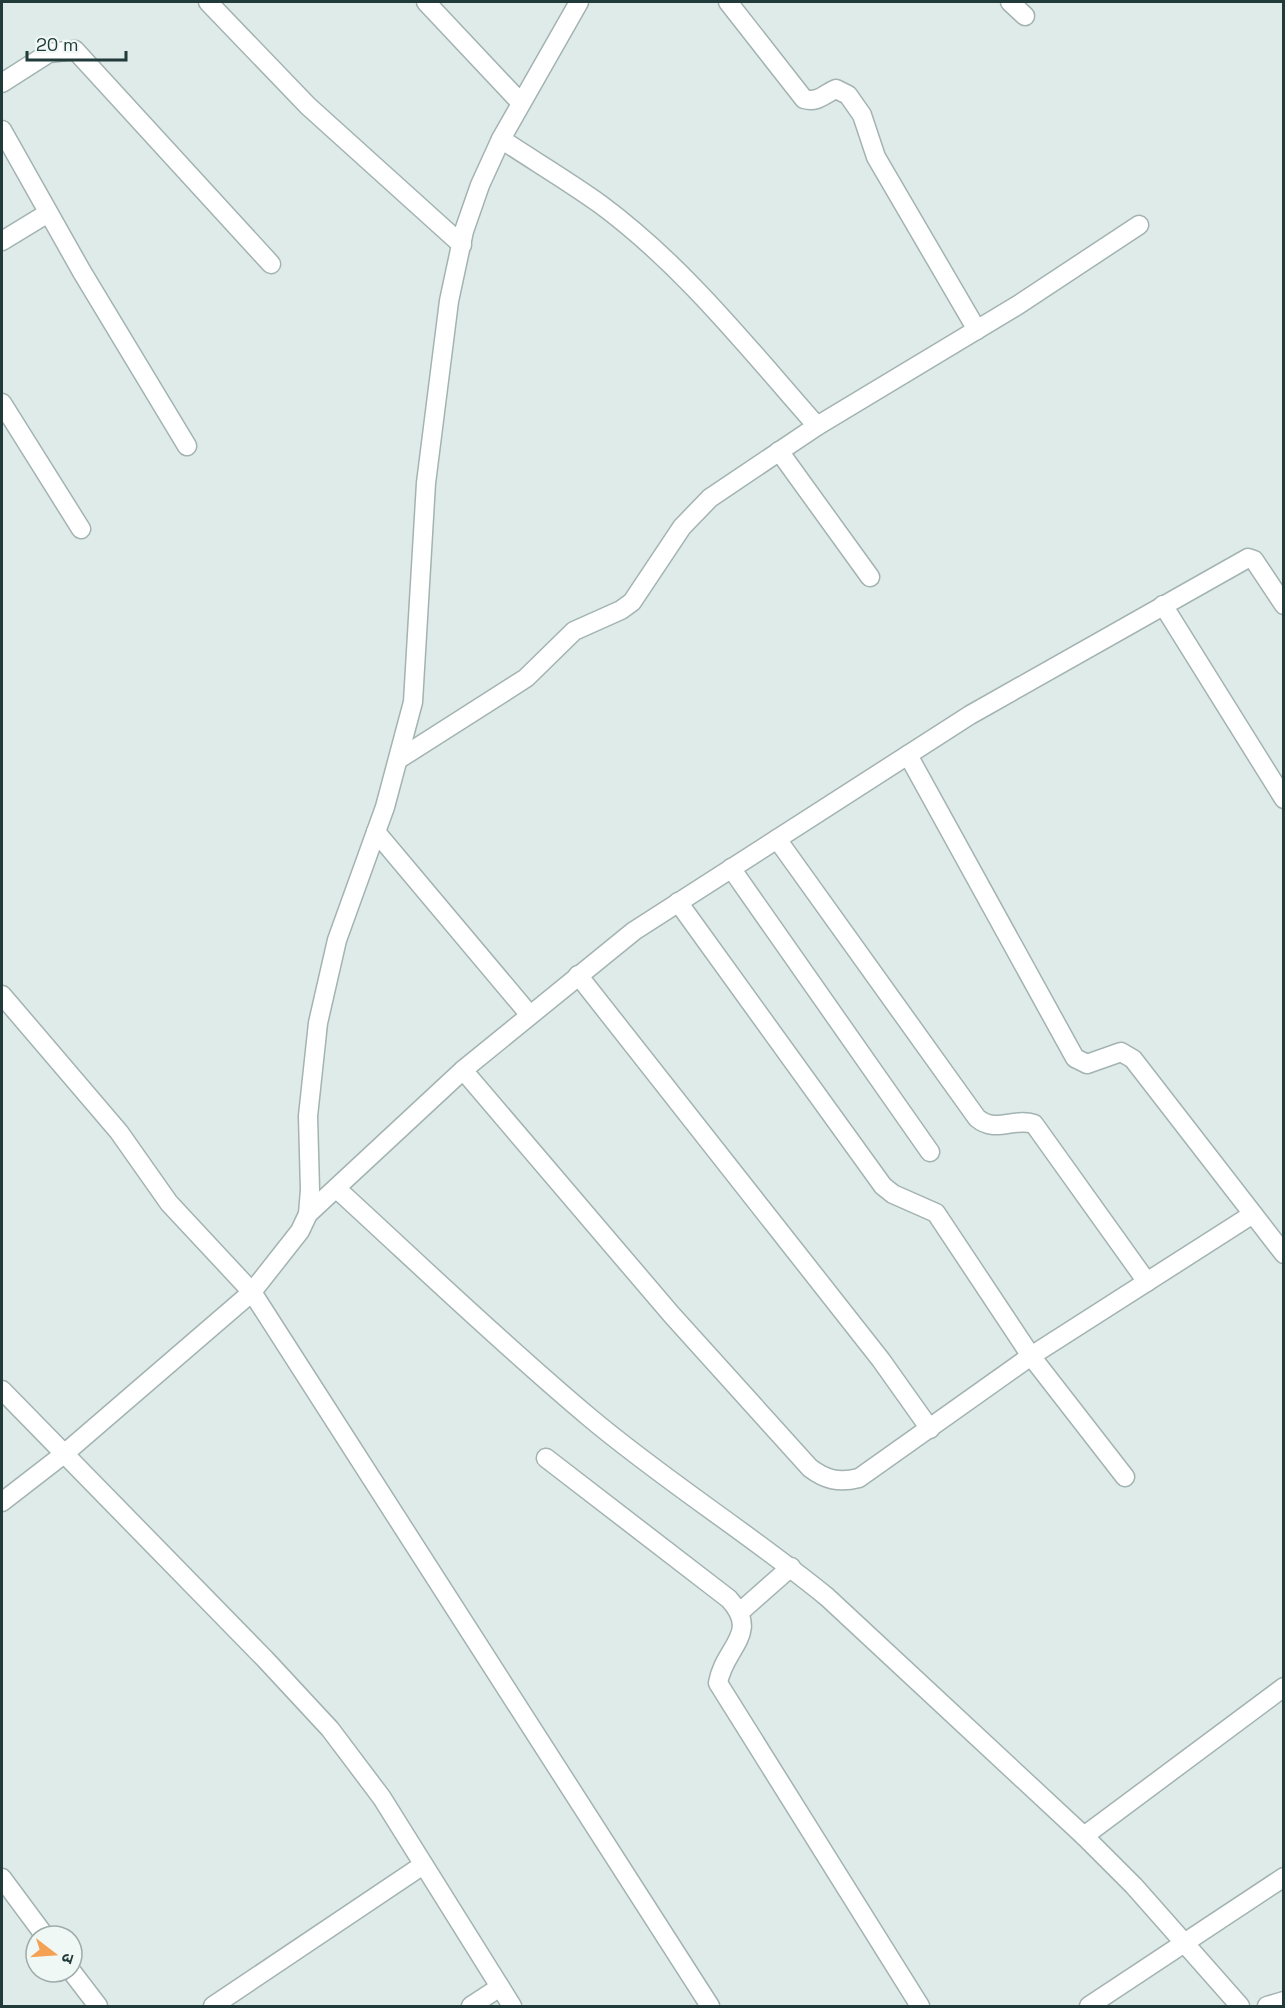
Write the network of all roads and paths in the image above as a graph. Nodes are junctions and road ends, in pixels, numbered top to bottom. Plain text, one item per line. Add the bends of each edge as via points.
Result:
1 (208, 2) edge
2 (426, 2) edge
3 (579, 2) edge
4 (728, 2) edge
5 (1010, 2) edge
6 (1025, 16) dead end
7 (2, 83) edge
8 (521, 103) junction
9 (2, 130) edge
10 (501, 139) junction
11 (48, 213) junction
12 (1139, 225) dead end
13 (2, 241) edge
14 (462, 245) junction
15 (271, 264) dead end
16 (977, 330) junction
17 (2, 404) edge
18 (817, 426) junction
19 (187, 446) dead end
20 (779, 451) junction
21 (81, 529) dead end
22 (870, 577) dead end
23 (1163, 605) junction
24 (1284, 605) edge
25 (908, 755) junction
26 (399, 759) junction
27 (1284, 799) edge
28 (376, 832) junction
29 (777, 838) junction
30 (730, 867) junction
31 (678, 902) junction
32 (578, 975) junction
33 (2, 995) edge
34 (528, 1014) junction
35 (463, 1070) junction
36 (930, 1152) dead end
37 (337, 1189) junction
38 (308, 1214) junction
39 (1253, 1214) junction
40 (1284, 1254) edge
41 (1147, 1282) junction
42 (252, 1292) junction
43 (1031, 1356) junction
44 (2, 1390) edge
45 (930, 1429) junction
46 (64, 1454) junction
47 (546, 1458) dead end
48 (1125, 1477) dead end
49 (2, 1502) edge
50 (791, 1567) junction
51 (740, 1612) junction
52 (1284, 1687) edge
53 (1084, 1836) junction
54 (423, 1865) junction
55 (1284, 1877) edge
56 (2, 1878) edge
57 (36, 1924) edge
58 (1183, 1942) junction
59 (81, 1984) edge
60 (500, 1987) junction
61 (1284, 2001) edge
62 (98, 2007) edge
63 (213, 2007) edge
64 (471, 2007) edge
65 (512, 2007) edge
66 (710, 2007) edge
67 (920, 2007) edge
68 (1089, 2007) edge
69 (1240, 2007) edge
70 (1267, 2007) edge

1 - 14 street via 308,106
2 - 8 street
3 - 8 street
4 - 16 street via 804,99 812,102 836,89 848,95 862,115 876,157
5 - 6 street
7 - 15 street via 49,52 75,50
8 - 10 street
9 - 11 street
10 - 14 street via 480,185
10 - 18 street via 601,205 655,251 706,300
11 - 13 street
11 - 19 street
12 - 16 street
14 - 26 street via 449,302 435,404 426,483 413,702
16 - 18 street
17 - 21 street
18 - 20 street
20 - 22 street
20 - 26 street via 697,510 671,541 632,602 574,631 526,678
23 - 24 street via 1248,558 1254,560
23 - 25 street via 970,715
23 - 27 street
25 - 29 street
25 - 39 street via 1075,1058 1087,1064 1121,1052 1133,1059
26 - 28 street
28 - 34 street
28 - 38 street via 337,940 318,1023 308,1116
29 - 30 street
29 - 41 street via 977,1118 992,1126 1019,1121 1034,1125
30 - 31 street
30 - 36 street
31 - 32 street
31 - 43 street via 883,1186 936,1213
32 - 34 street
32 - 45 street via 881,1360
33 - 42 street via 119,1132 170,1203
34 - 35 street
35 - 37 street
35 - 45 street via 671,1314 810,1468 824,1478 844,1482 859,1478
37 - 38 street
37 - 50 street via 589,1417 680,1489
38 - 42 street via 300,1231
39 - 40 street
39 - 41 street
41 - 43 street
42 - 46 street
42 - 66 street
43 - 45 street
43 - 48 street
44 - 46 street
46 - 49 street
46 - 54 street via 330,1729 382,1798
47 - 51 street via 729,1599
50 - 51 street
50 - 53 street
51 - 67 street via 740,1638 720,1669 718,1683
52 - 53 street
53 - 58 street
54 - 60 street
54 - 63 street
55 - 58 street
56 - 57 street
58 - 68 street
58 - 69 street
59 - 62 street
60 - 64 street
60 - 65 street
61 - 70 street

